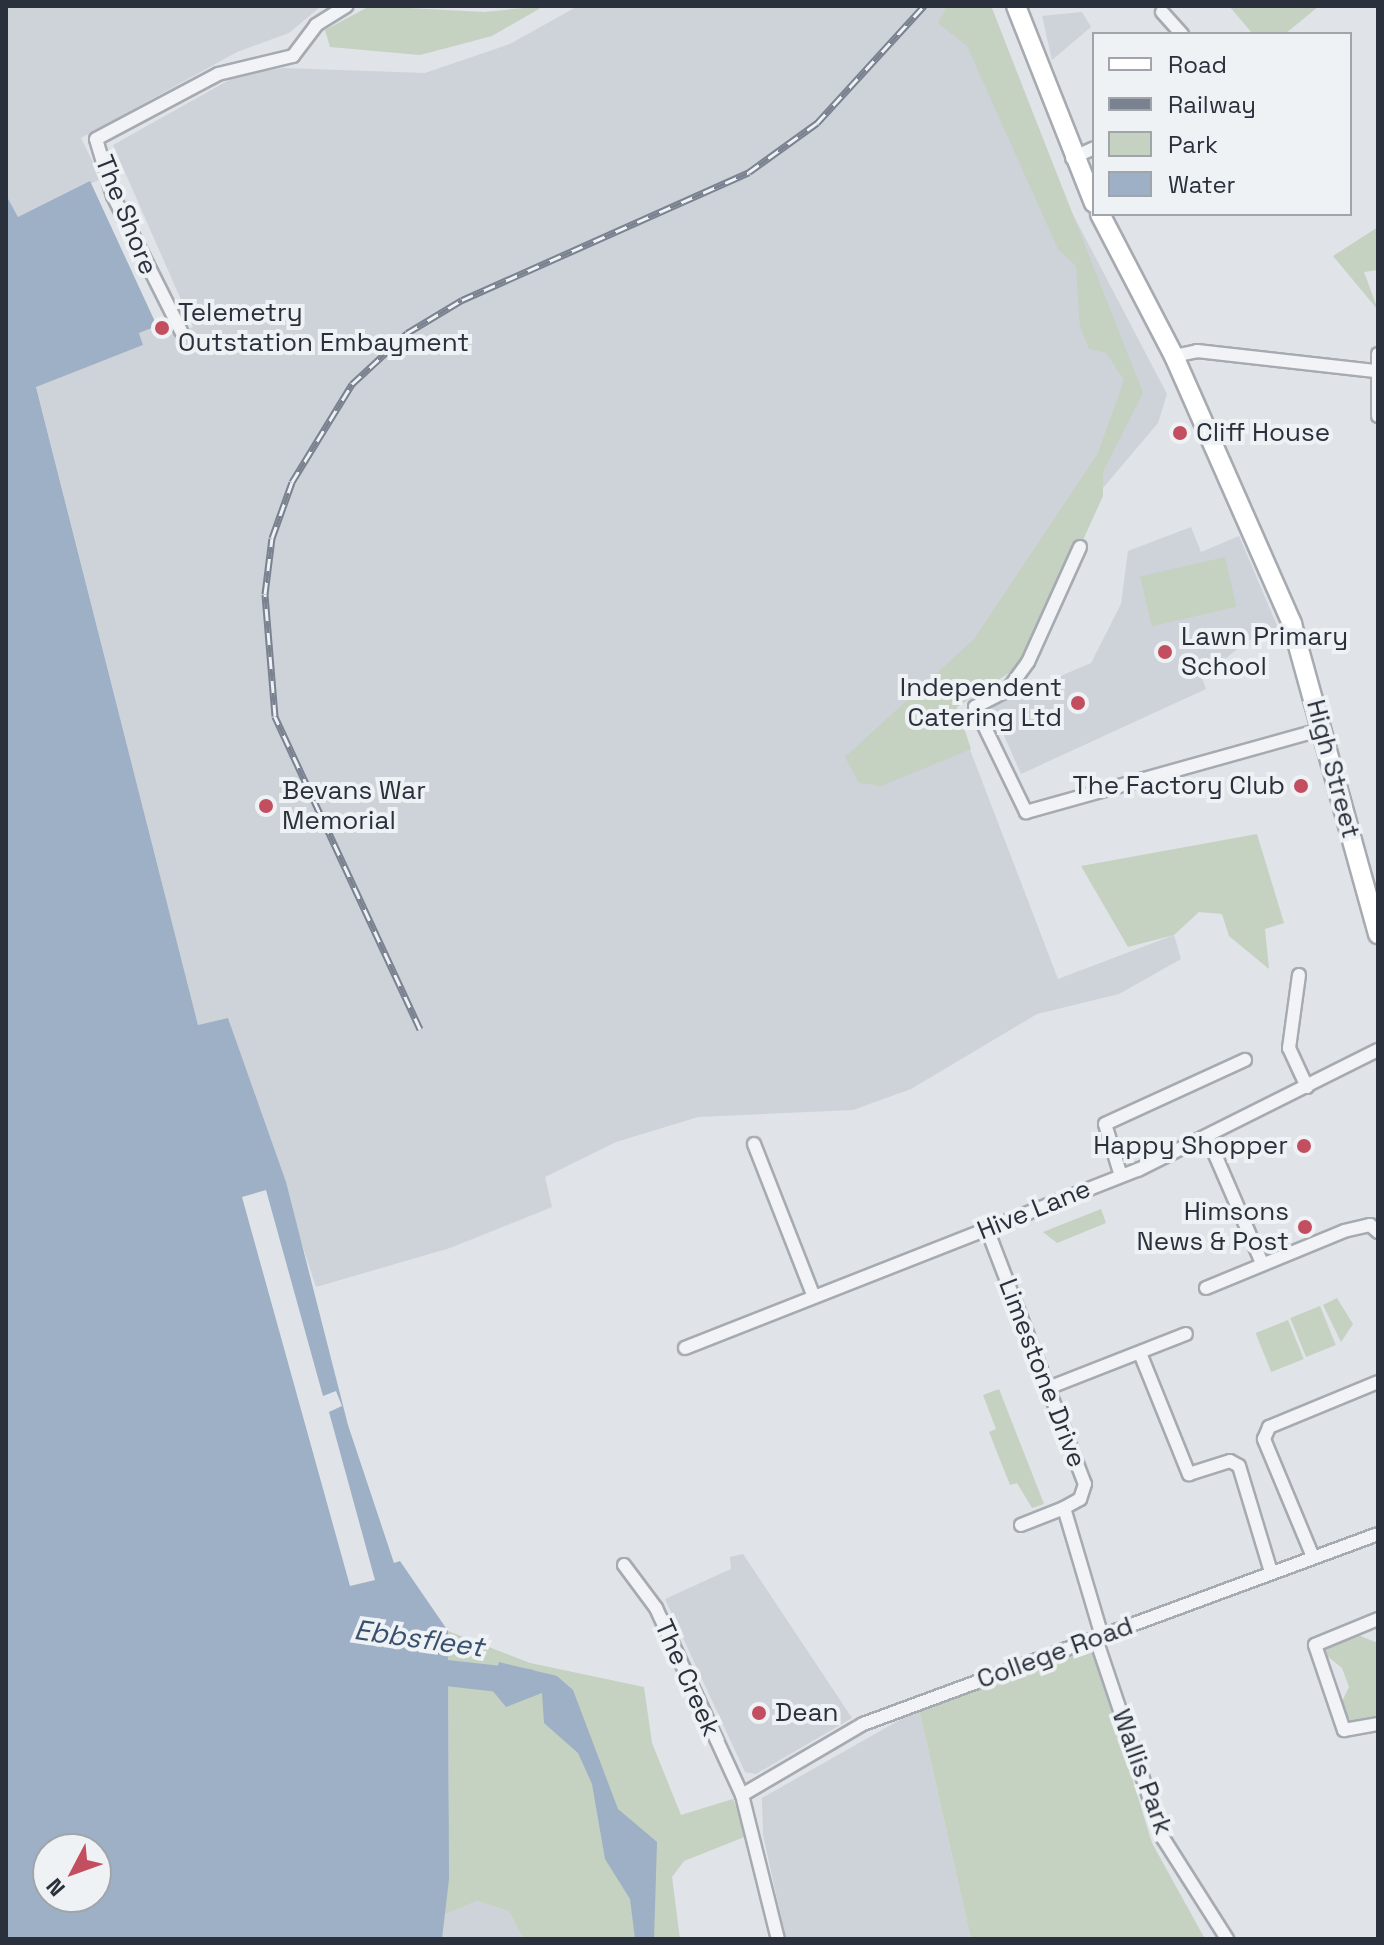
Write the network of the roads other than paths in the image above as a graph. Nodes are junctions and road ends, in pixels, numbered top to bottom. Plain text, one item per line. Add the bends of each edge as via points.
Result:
1 (346, 6) edge
2 (1016, 6) edge
3 (1028, 6) edge
4 (1162, 12) dead end
5 (1025, 32) junction
6 (1180, 32) edge
7 (1092, 149) edge
8 (1072, 158) junction
9 (1092, 199) edge
10 (1101, 216) edge
11 (181, 331) dead end
12 (1378, 354) edge
13 (1174, 356) junction
14 (1375, 371) junction
15 (1378, 416) edge
16 (1080, 547) dead end
17 (1323, 729) junction
18 (1378, 934) edge
19 (1299, 975) dead end
20 (1378, 1050) edge
21 (1245, 1060) dead end
22 (1307, 1087) junction
23 (1207, 1136) junction
24 (754, 1144) dead end
25 (1121, 1176) junction
26 (987, 1229) junction
27 (1377, 1231) edge
28 (1262, 1263) junction
29 (1206, 1288) dead end
30 (814, 1297) junction
31 (1186, 1334) dead end
32 (685, 1348) dead end
33 (1140, 1353) junction
34 (1378, 1382) edge
35 (1048, 1388) junction
36 (1064, 1508) junction
37 (1021, 1525) dead end
38 (1378, 1534) edge
39 (1313, 1557) junction
40 (624, 1565) dead end
41 (1271, 1572) junction
42 (1378, 1619) edge
43 (1099, 1638) junction
44 (1378, 1724) edge
45 (742, 1795) junction
46 (778, 1939) edge
47 (1227, 1939) edge

1 - 11 street, The Shore via 316,25 293,56 218,74 96,139 113,196
2 - 5 main road
3 - 5 main road
4 - 6 street
5 - 8 main road
7 - 8 street
8 - 9 main road
10 - 13 main road, High Street
12 - 14 street
13 - 14 street via 1197,351
13 - 17 main road, High Street via 1292,624
14 - 15 street
16 - 17 street via 1028,662 1008,690 975,707 1022,806 1034,813
17 - 18 main road, High Street
19 - 22 street via 1289,1048
20 - 22 street, Hive Lane
21 - 25 street via 1105,1124
22 - 23 street, Hive Lane
23 - 25 street, Hive Lane
23 - 28 street
24 - 30 street
25 - 26 street, Hive Lane
26 - 30 street, Hive Lane
26 - 35 street, Limestone Drive
27 - 28 street via 1344,1231
28 - 29 street
30 - 32 street, Hive Lane
31 - 33 street
33 - 35 street
33 - 41 street via 1189,1473 1231,1461 1239,1467
34 - 39 street via 1269,1427 1264,1439
35 - 36 street, Limestone Drive via 1085,1484 1080,1499
36 - 37 street
36 - 43 street, Wallis Park
38 - 39 street, College Road
39 - 41 street, College Road
40 - 45 street, The Creek via 656,1608
41 - 43 street, College Road
42 - 44 street via 1315,1645 1344,1730
43 - 45 street, College Road via 863,1724
43 - 47 street, Wallis Park via 1163,1838
45 - 46 street, The Creek

